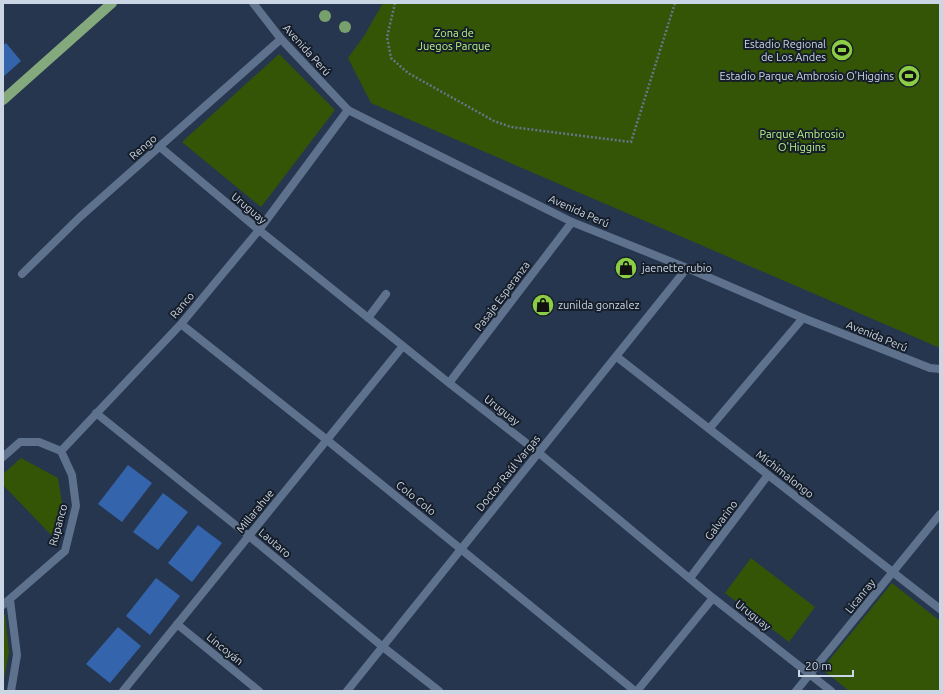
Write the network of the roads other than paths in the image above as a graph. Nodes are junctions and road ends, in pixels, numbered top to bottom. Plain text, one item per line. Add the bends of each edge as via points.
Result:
1 (112, 3) edge
2 (253, 3) edge
3 (281, 40) junction
4 (3, 100) edge
5 (348, 110) junction
6 (160, 147) junction
7 (572, 222) junction
8 (259, 230) junction
9 (687, 268) junction
10 (22, 274) dead end
11 (386, 294) dead end
12 (368, 318) junction
13 (803, 318) junction
14 (181, 324) junction
15 (403, 346) junction
16 (617, 357) junction
17 (940, 369) edge
18 (449, 383) junction
19 (96, 413) junction
20 (709, 429) junction
21 (327, 440) junction
22 (61, 451) junction
23 (538, 453) junction
24 (3, 457) edge
25 (768, 475) junction
26 (940, 514) edge
27 (249, 536) junction
28 (461, 550) junction
29 (893, 572) junction
30 (690, 578) junction
31 (713, 598) junction
32 (10, 600) junction
33 (3, 605) edge
34 (940, 609) edge
35 (177, 624) junction
36 (383, 647) junction
37 (810, 675) junction
38 (11, 691) edge
39 (123, 691) edge
40 (259, 691) edge
41 (347, 691) edge
42 (439, 691) edge
43 (636, 691) edge
44 (796, 691) edge
45 (831, 691) edge

1 - 4 main road
2 - 3 street, Avenida Perú
3 - 5 street, Avenida Perú
3 - 6 street, Rengo
5 - 7 street, Avenida Perú
5 - 8 street, Ranco
6 - 8 street, Uruguay
6 - 10 street, Rengo via 80,217
7 - 9 street, Avenida Perú
7 - 18 street, Pasaje Esperanza
8 - 12 street, Uruguay
8 - 14 street, Ranco
9 - 13 street, Avenida Perú
9 - 16 street, Doctor Raúl Vargas
11 - 12 street
12 - 15 street, Uruguay
13 - 17 street, Avenida Perú via 930,368
13 - 20 street
14 - 19 street, Ranco
14 - 21 street, Colo Colo
15 - 18 street, Uruguay
15 - 21 street, Millarahue
16 - 20 street, Michimalongo
16 - 23 street, Doctor Raúl Vargas
18 - 23 street, Uruguay
19 - 22 street, Ranco
19 - 27 street, Lautaro
20 - 25 street, Michimalongo
21 - 27 street, Millarahue
21 - 28 street, Colo Colo
22 - 24 street via 39,442 20,442
22 - 32 street, Rupanco via 72,475 76,506 65,551
23 - 28 street, Doctor Raúl Vargas
23 - 30 street, Uruguay
25 - 29 street, Michimalongo
25 - 30 street, Galvarino
26 - 29 street, Licanray
27 - 35 street, Millarahue
27 - 36 street, Lautaro
28 - 36 street, Doctor Raúl Vargas
28 - 43 street, Colo Colo
29 - 34 street, Michimalongo
29 - 37 street, Licanray
30 - 31 street, Uruguay
31 - 37 street, Uruguay
31 - 43 street
32 - 33 street, Rupanco
32 - 38 street via 17,654
35 - 39 street, Millarahue
35 - 40 street, Lincoyán
36 - 41 street, Doctor Raúl Vargas
36 - 42 street, Lautaro
37 - 44 street, Licanray
37 - 45 street, Uruguay

